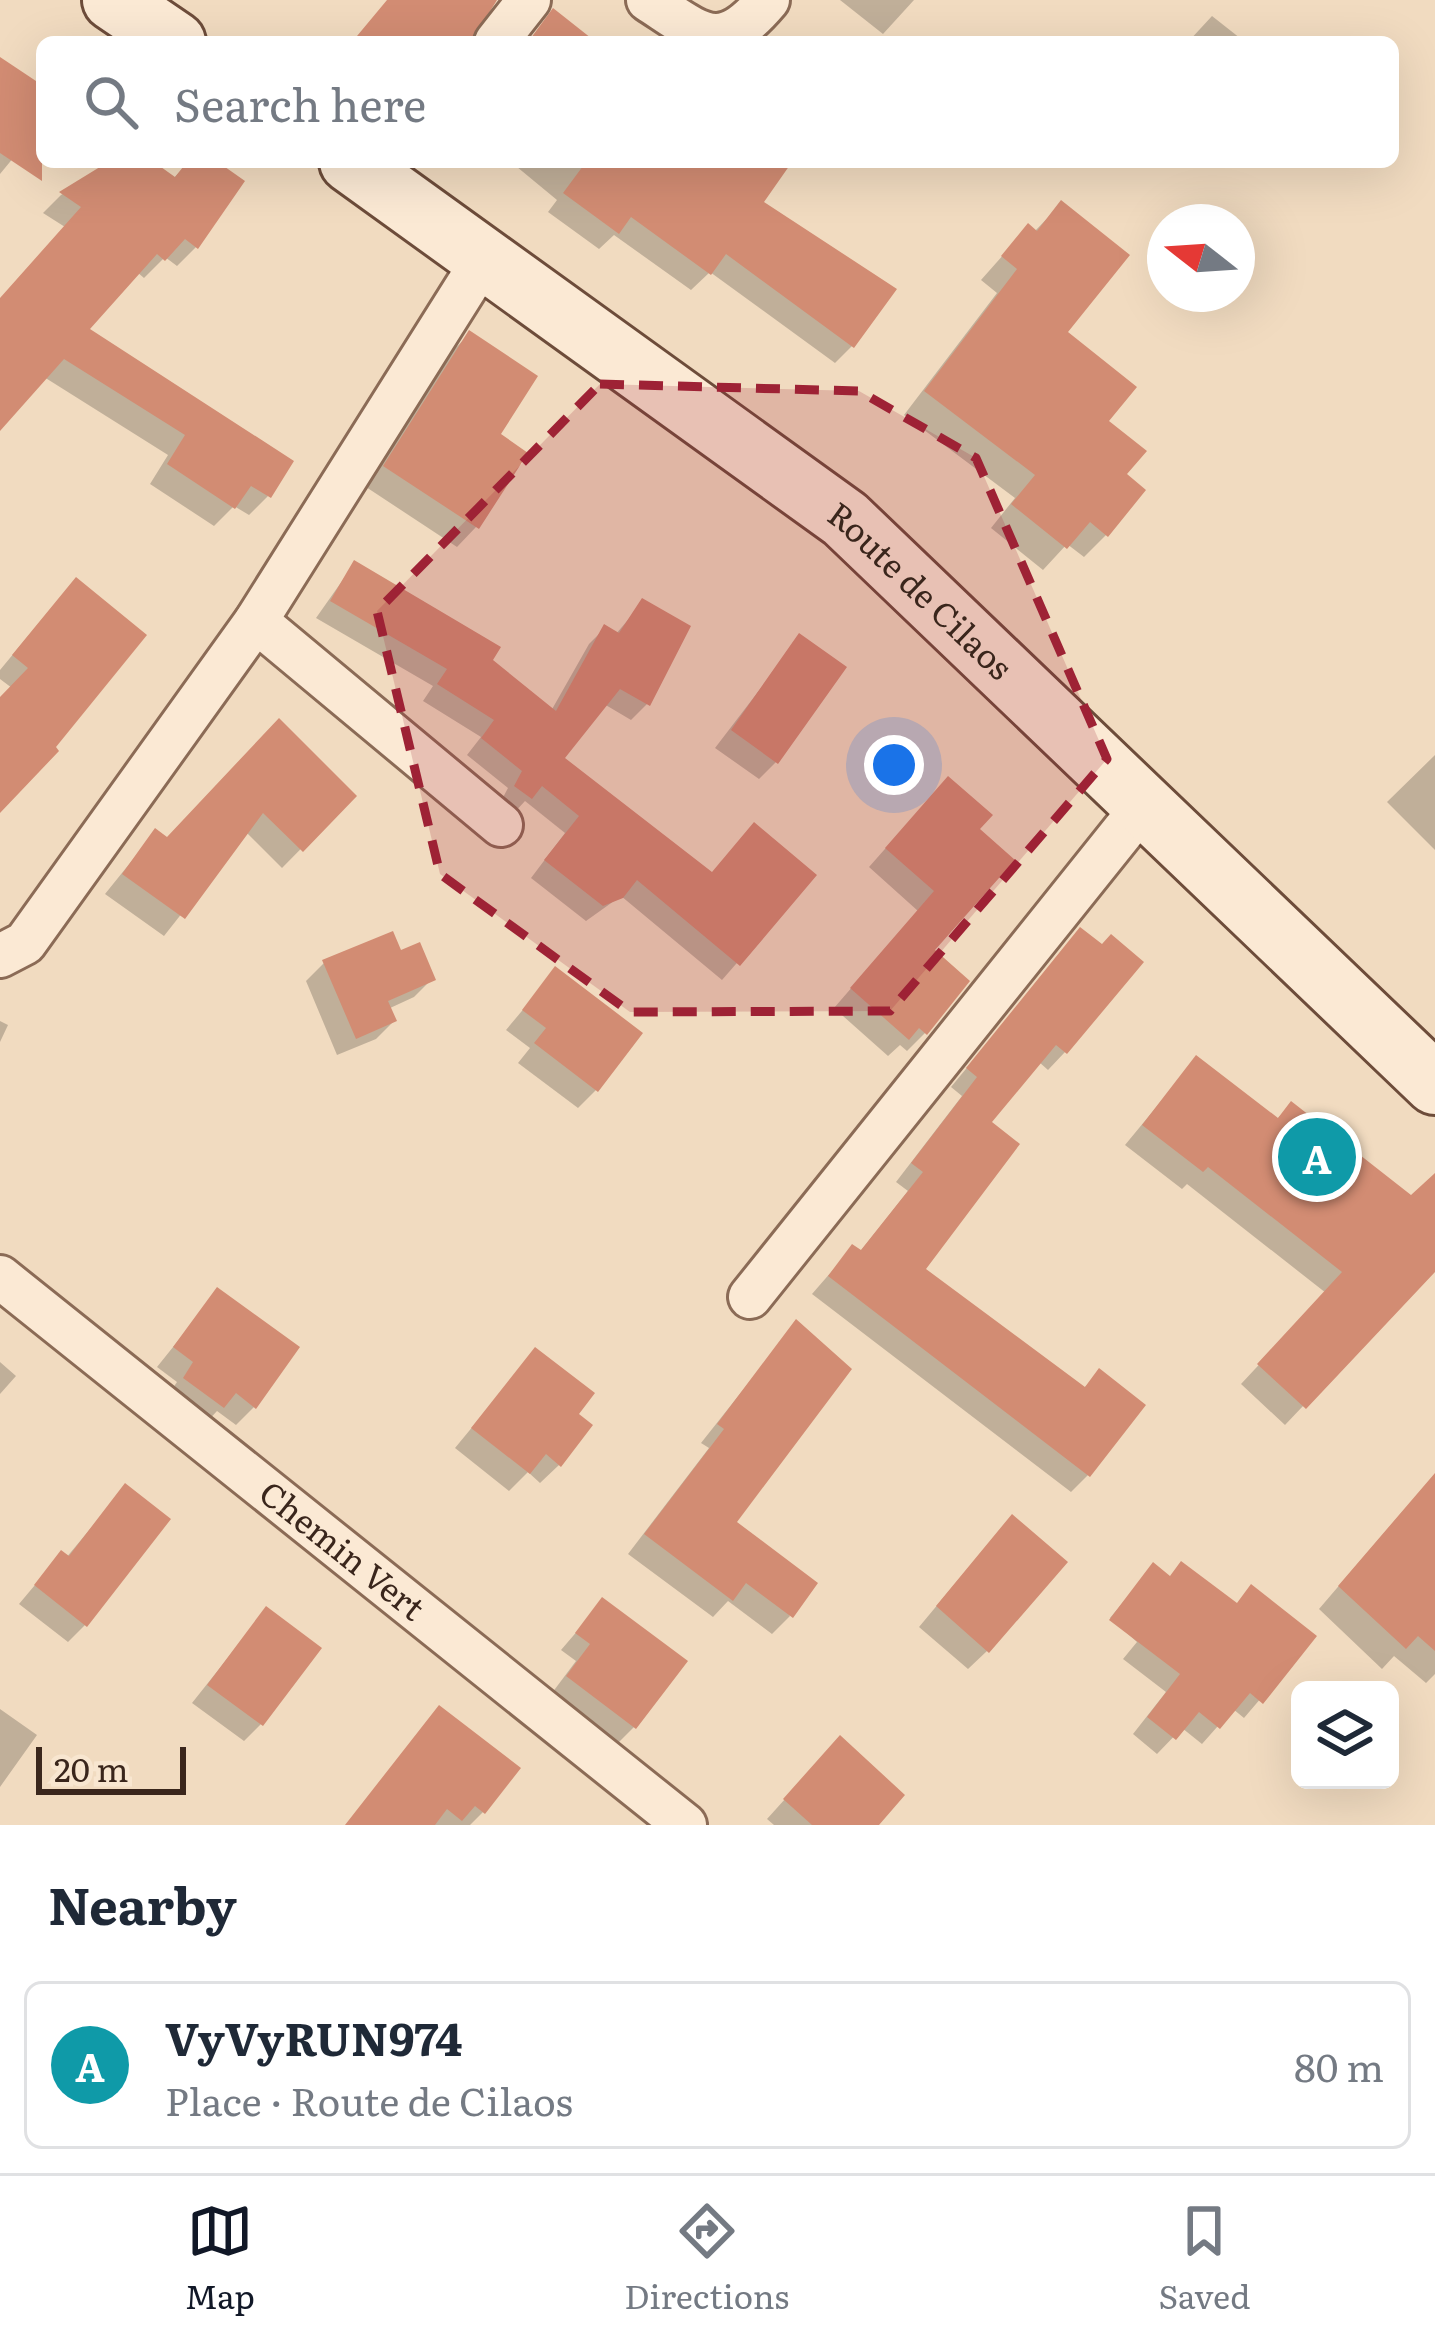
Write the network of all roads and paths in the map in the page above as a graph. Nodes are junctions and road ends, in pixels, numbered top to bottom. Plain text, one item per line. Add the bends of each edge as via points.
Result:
1 (113, 0) edge
2 (530, 0) edge
3 (648, 0) edge
4 (768, 0) edge
5 (166, 36) edge
6 (501, 36) edge
7 (711, 36) edge
8 (718, 36) edge
9 (378, 169) edge
10 (483, 260) junction
11 (256, 621) junction
12 (1144, 805) junction
13 (501, 825) dead end
14 (0, 956) edge
15 (1435, 1084) edge
16 (0, 1277) edge
17 (750, 1297) dead end
18 (660, 1817) edge

1 - 5 main road
2 - 6 street
3 - 7 street
4 - 8 street via 747,25
9 - 10 main road, Route de Cilaos
10 - 11 street
10 - 12 main road, Route de Cilaos via 845,519
11 - 13 street
11 - 14 street via 25,943
12 - 15 main road, Route de Cilaos
12 - 17 street
16 - 18 street, Chemin Vert

